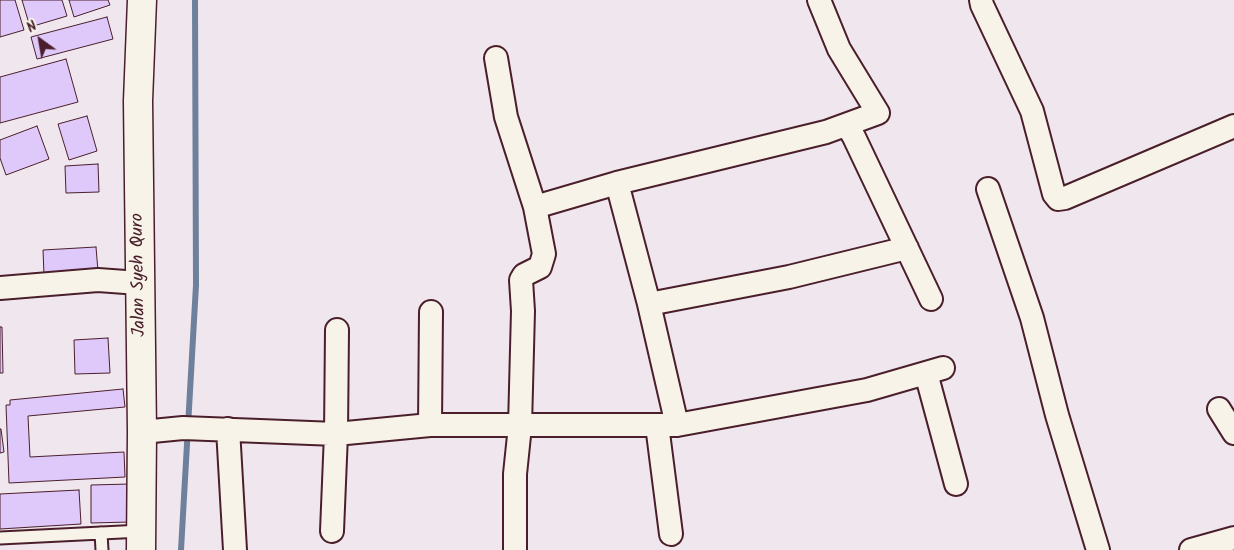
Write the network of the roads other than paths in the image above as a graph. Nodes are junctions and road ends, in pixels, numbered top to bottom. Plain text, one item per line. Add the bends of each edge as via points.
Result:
1 (142, 0) edge
2 (819, 0) edge
3 (981, 0) edge
4 (496, 58) dead end
5 (847, 125) junction
6 (1234, 126) edge
7 (617, 183) junction
8 (988, 189) dead end
9 (534, 207) junction
10 (907, 248) junction
11 (140, 283) junction
12 (0, 288) edge
13 (931, 300) dead end
14 (649, 304) junction
15 (430, 312) dead end
16 (337, 330) dead end
17 (1219, 409) dead end
18 (430, 425) junction
19 (667, 425) junction
20 (520, 426) junction
21 (228, 429) junction
22 (142, 432) junction
23 (1234, 433) edge
24 (336, 434) junction
25 (956, 484) dead end
26 (332, 531) dead end
27 (101, 533) junction
28 (671, 534) dead end
29 (0, 538) edge
30 (1234, 538) edge
31 (141, 540) edge
32 (102, 550) edge
33 (235, 550) edge
34 (515, 550) edge
35 (1098, 550) edge
36 (1190, 550) edge

1 - 11 main road, Jalan Syeh Quro via 138,101
2 - 5 street via 839,49 878,113
3 - 6 street via 1032,110 1058,199
4 - 9 street via 506,116
5 - 7 street
5 - 10 street
7 - 9 street
7 - 14 street
8 - 35 street via 1032,318
9 - 20 street via 544,254 540,267 521,280
10 - 13 street
10 - 14 street via 789,277
11 - 12 street via 98,280
11 - 22 main road, Jalan Syeh Quro
14 - 19 street
15 - 18 street
16 - 24 street
17 - 23 street
18 - 20 street
18 - 24 street
19 - 20 street
19 - 25 street via 867,390 934,370
19 - 28 street
20 - 34 street via 515,474
21 - 22 street
21 - 24 street
21 - 33 street
22 - 31 main road, Jalan Syeh Quro
24 - 26 street
27 - 29 lane
27 - 31 lane
27 - 32 lane
30 - 36 street

